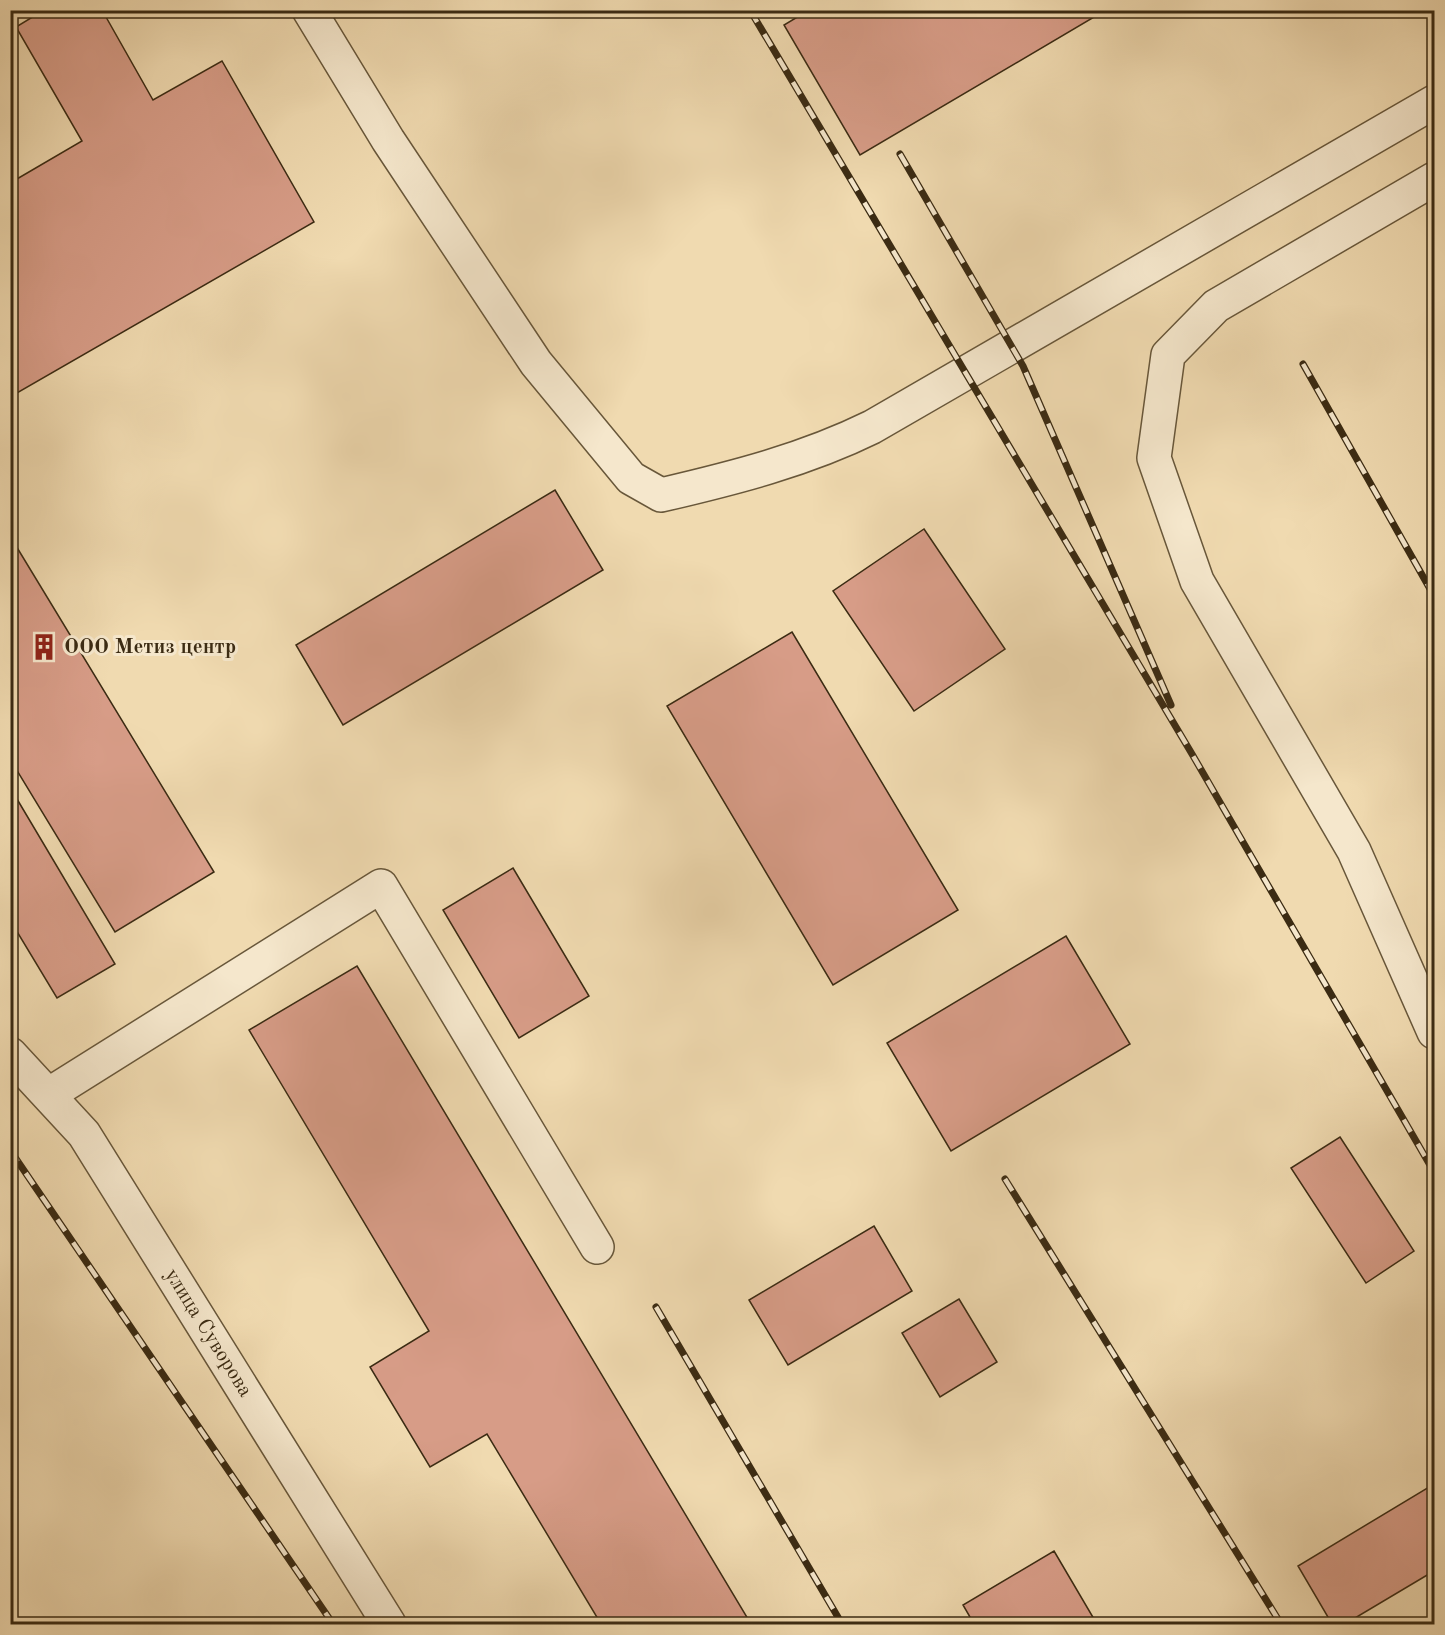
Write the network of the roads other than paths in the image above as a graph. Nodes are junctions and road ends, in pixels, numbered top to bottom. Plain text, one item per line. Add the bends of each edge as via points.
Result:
1 (309, 10) edge
2 (1434, 102) edge
3 (1434, 179) edge
4 (1434, 1032) edge
5 (10, 1054) edge
6 (48, 1095) junction
7 (597, 1248) dead end
8 (389, 1624) edge

1 - 2 street via 388,140 536,363 631,478 661,495 776,466 827,449 872,427
3 - 4 street via 1216,306 1168,356 1154,458 1197,581 1354,851
5 - 6 street, улица Суворова
6 - 7 street via 381,886
6 - 8 street, улица Суворова via 84,1134

